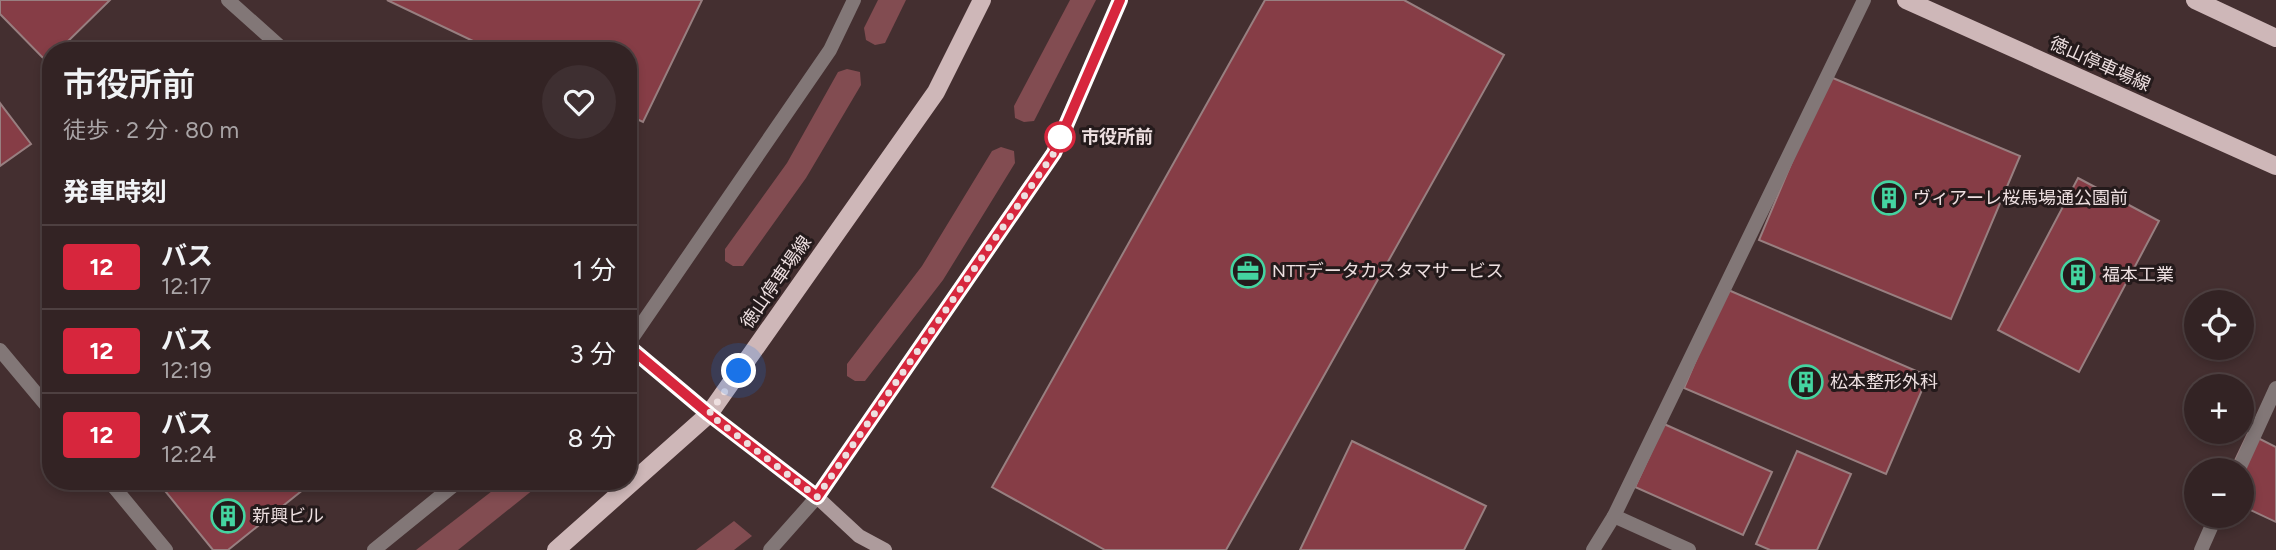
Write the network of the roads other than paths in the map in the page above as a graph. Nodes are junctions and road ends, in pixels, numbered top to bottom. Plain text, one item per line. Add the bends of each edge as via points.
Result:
1 (228, 0) edge
2 (853, 0) edge
3 (982, 0) edge
4 (1120, 0) edge
5 (1864, 0) edge
6 (1906, 0) edge
7 (2195, 0) edge
8 (2276, 38) edge
9 (275, 42) edge
10 (2276, 166) edge
11 (637, 332) edge
12 (0, 350) edge
13 (637, 353) edge
14 (2276, 388) edge
15 (42, 400) edge
16 (709, 414) junction
17 (2244, 458) edge
18 (637, 478) edge
19 (116, 490) edge
20 (448, 490) edge
21 (624, 490) edge
22 (817, 497) junction
23 (1614, 516) junction
24 (2211, 528) edge
25 (166, 550) edge
26 (374, 550) edge
27 (556, 550) edge
28 (770, 550) edge
29 (885, 550) edge
30 (1593, 550) edge
31 (1689, 550) edge
32 (2201, 550) edge

1 - 9 street
2 - 11 street via 830,50
3 - 16 main road, 徳山停車場線 via 936,92
4 - 22 street via 1054,153
5 - 23 street
6 - 10 main road, 徳山停車場線
7 - 8 main road
12 - 15 street
13 - 16 street
14 - 17 street
16 - 18 main road, 徳山停車場線
16 - 22 street
19 - 25 street
20 - 26 street
21 - 27 main road, 徳山停車場線
22 - 28 street
22 - 29 street via 859,536
23 - 30 street
23 - 31 street
24 - 32 street

